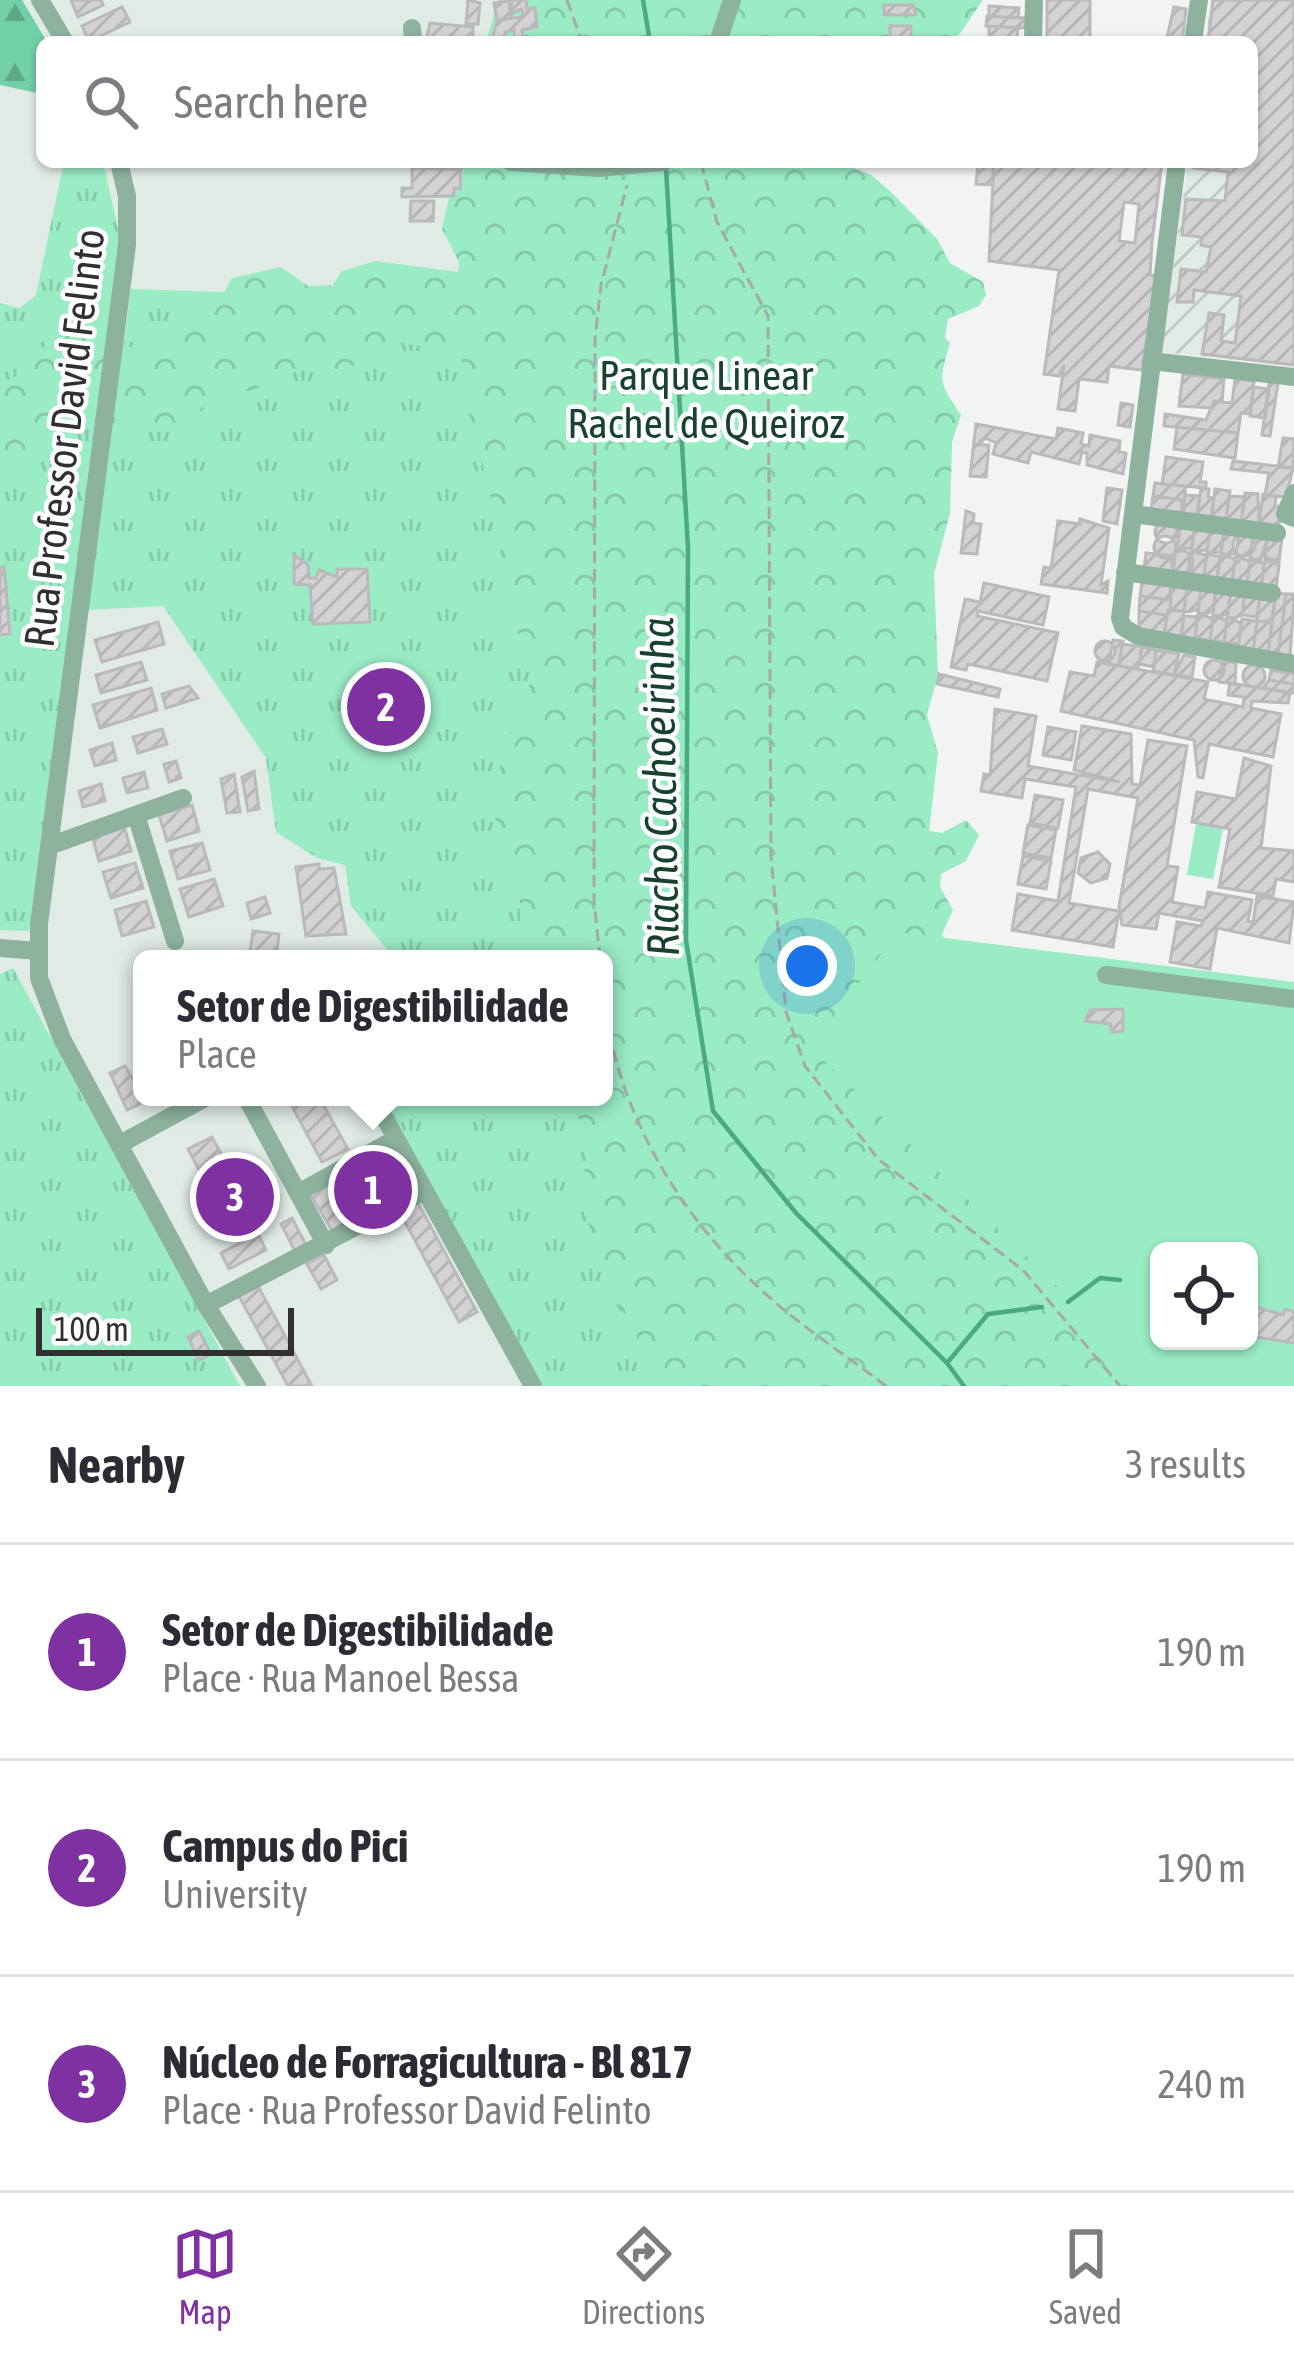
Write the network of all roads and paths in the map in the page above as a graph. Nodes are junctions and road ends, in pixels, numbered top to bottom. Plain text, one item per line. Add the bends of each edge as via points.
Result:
1 (40, 0) edge
2 (567, 0) edge
3 (732, 0) edge
4 (1034, 0) edge
5 (1199, 0) edge
6 (61, 36) edge
7 (580, 36) edge
8 (720, 36) edge
9 (1033, 36) edge
10 (1194, 36) edge
11 (121, 168) edge
12 (645, 168) edge
13 (703, 168) edge
14 (1176, 168) edge
15 (1151, 361) junction
16 (1294, 377) edge
17 (1294, 494) edge
18 (1133, 514) junction
19 (1294, 518) edge
20 (1277, 533) dead end
21 (1126, 572) junction
22 (1272, 593) dead end
23 (1294, 664) edge
24 (183, 798) dead end
25 (136, 815) junction
26 (49, 846) junction
27 (175, 941) dead end
28 (1, 946) edge
29 (599, 950) edge
30 (38, 951) junction
31 (1106, 975) dead end
32 (1294, 998) edge
33 (613, 1055) edge
34 (190, 1106) edge
35 (251, 1106) edge
36 (378, 1106) edge
37 (395, 1138) junction
38 (119, 1144) junction
39 (298, 1192) junction
40 (422, 1192) junction
41 (326, 1245) junction
42 (206, 1305) junction
43 (257, 1386) edge
44 (533, 1386) edge
45 (886, 1386) edge
46 (1120, 1386) edge

1 - 6 street
2 - 7 path
3 - 8 street
4 - 9 street
5 - 10 street
11 - 26 street, Rua Professor David Felinto via 127,245
12 - 29 path via 601,285 595,339
13 - 46 path via 717,222 768,316 771,856 786,1012 805,1066 878,1159 1023,1270
14 - 15 street
15 - 16 street
15 - 18 street
17 - 19 street via 1286,514
18 - 20 street
18 - 21 street
21 - 22 street
21 - 23 street via 1123,627 1138,636
24 - 25 street
25 - 26 street
25 - 27 street
26 - 30 street, Rua Professor David Felinto
28 - 30 street
30 - 38 street, Rua Professor David Felinto via 48,1008
31 - 32 street
33 - 45 path via 661,1172 754,1284
34 - 38 street
35 - 39 street
36 - 37 street
37 - 39 street
37 - 40 street
38 - 42 street, Rua Professor David Felinto
39 - 41 street
40 - 41 street
40 - 44 street
41 - 42 street
42 - 43 street, Rua Professor David Felinto

